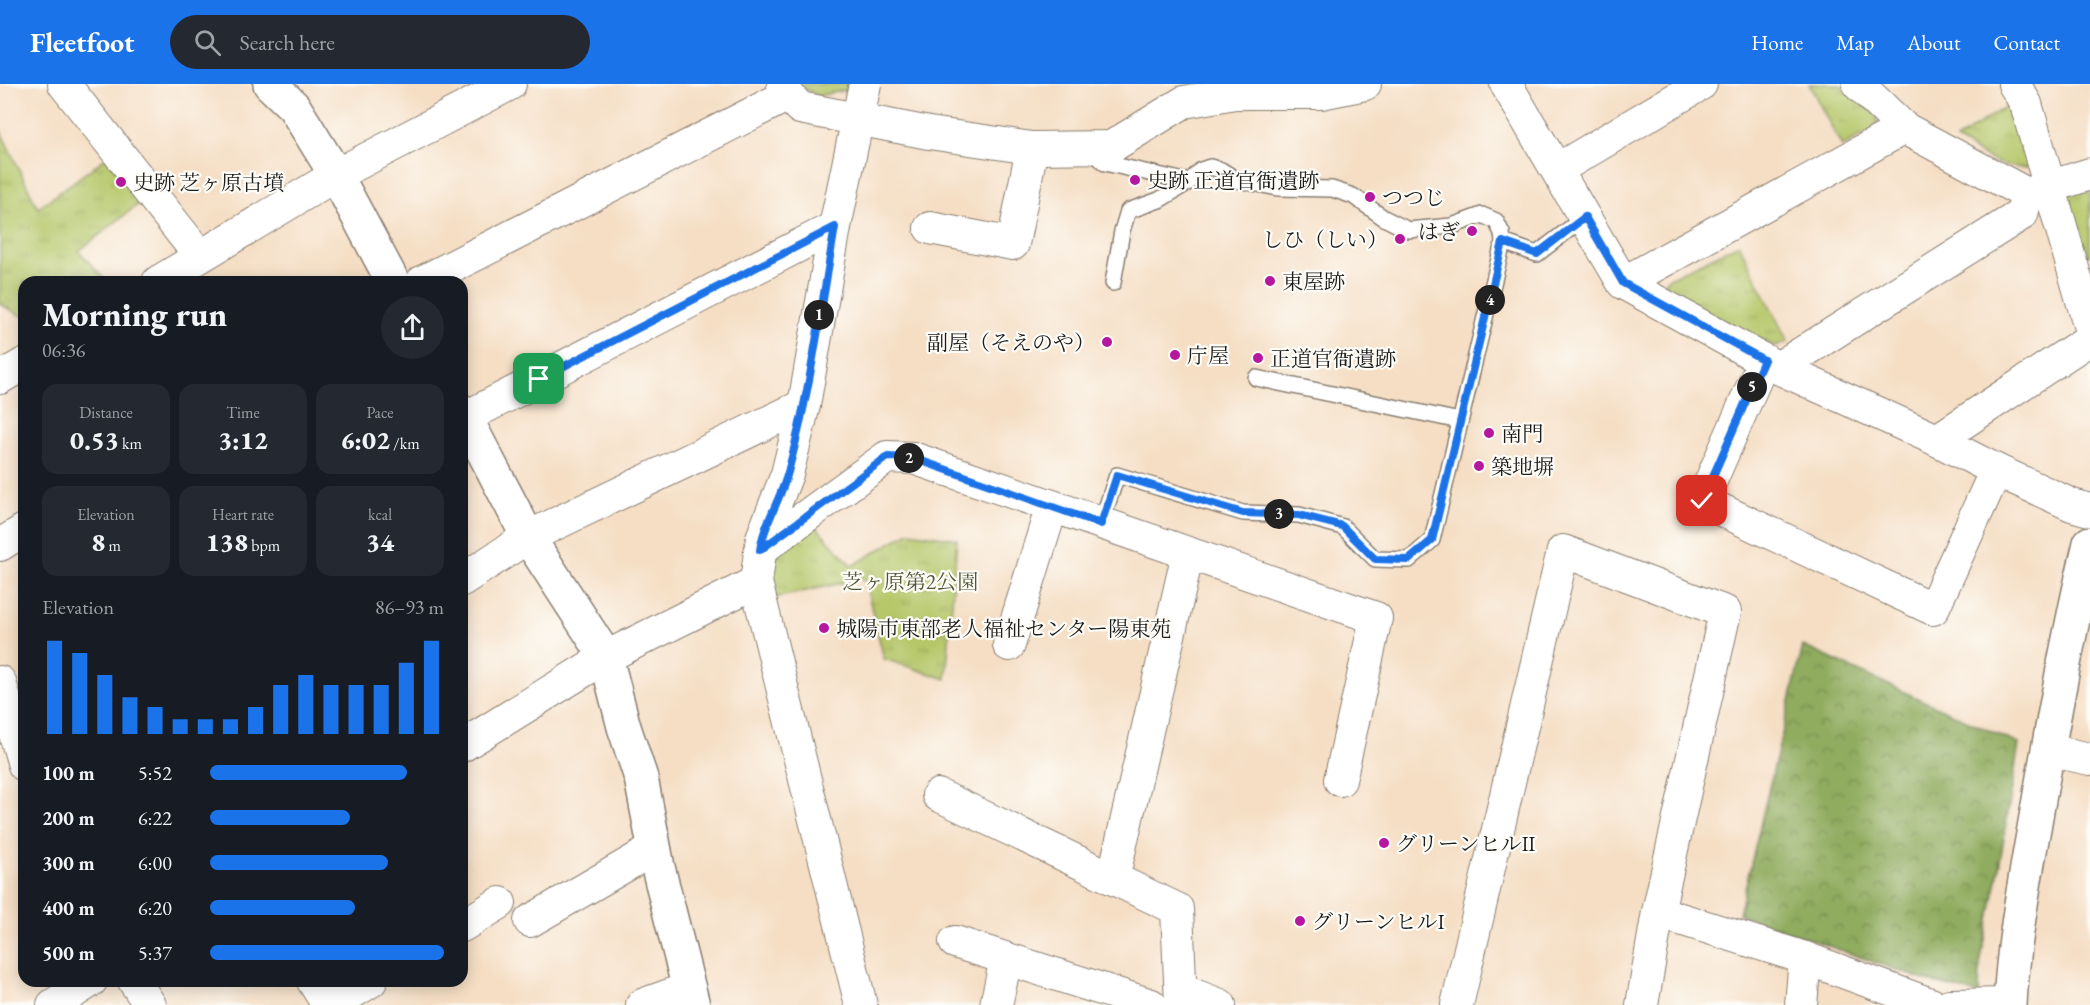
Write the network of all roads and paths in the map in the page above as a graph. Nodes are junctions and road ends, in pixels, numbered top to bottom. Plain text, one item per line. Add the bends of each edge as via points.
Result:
1 (64, 84) edge
2 (270, 84) edge
3 (510, 84) edge
4 (865, 84) edge
5 (1365, 84) edge
6 (1506, 84) edge
7 (1701, 84) edge
8 (1858, 84) edge
9 (2014, 84) edge
10 (785, 90) edge
11 (1184, 93) edge
12 (859, 119) junction
13 (1904, 128) junction
14 (1087, 147) junction
15 (1032, 148) junction
16 (1558, 169) junction
17 (2090, 174) edge
18 (336, 175) junction
19 (1189, 182) junction
20 (2038, 191) junction
21 (1585, 217) junction
22 (835, 227) junction
23 (930, 228) dead end
24 (1503, 242) junction
25 (200, 256) junction
26 (168, 276) edge
27 (390, 276) edge
28 (433, 276) edge
29 (1113, 283) dead end
30 (1623, 283) junction
31 (2090, 328) edge
32 (2090, 339) edge
33 (1771, 364) junction
34 (18, 368) edge
35 (0, 378) edge
36 (1256, 378) dead end
37 (804, 405) junction
38 (468, 413) edge
39 (1460, 421) junction
40 (468, 425) edge
41 (1937, 440) junction
42 (1996, 470) junction
43 (1052, 506) junction
44 (2090, 510) edge
45 (1101, 524) junction
46 (18, 534) edge
47 (528, 537) junction
48 (0, 545) edge
49 (2090, 546) edge
50 (760, 550) junction
51 (1188, 553) junction
52 (468, 576) edge
53 (756, 582) junction
54 (1010, 645) dead end
55 (606, 657) junction
56 (10, 691) edge
57 (18, 733) edge
58 (468, 742) edge
59 (2048, 750) junction
60 (2090, 759) edge
61 (1340, 780) dead end
62 (938, 795) dead end
63 (654, 849) junction
64 (1113, 879) junction
65 (500, 903) dead end
66 (1658, 912) junction
67 (530, 921) dead end
68 (468, 922) edge
69 (955, 942) dead end
70 (1805, 957) junction
71 (1006, 958) junction
72 (82, 987) edge
73 (138, 987) edge
74 (317, 987) edge
75 (361, 987) edge
76 (691, 996) edge
77 (1181, 997) edge
78 (2010, 1004) edge
79 (53, 1005) edge
80 (150, 1005) edge
81 (330, 1005) edge
82 (642, 1005) edge
83 (861, 1005) edge
84 (996, 1005) edge
85 (1151, 1005) edge
86 (1220, 1005) edge
87 (1457, 1005) edge
88 (1642, 1005) edge
89 (1801, 1005) edge
90 (1933, 1005) edge
91 (1949, 1005) edge

1 - 25 street
2 - 18 street via 294,107
3 - 18 street
4 - 12 street
5 - 11 street via 1321,93
6 - 16 street
7 - 16 street
8 - 13 street
9 - 20 street via 2026,104
10 - 12 street via 800,108
10 - 28 street
11 - 14 street via 1111,147
12 - 15 street
12 - 22 street
13 - 20 street
13 - 30 street
14 - 15 street
14 - 19 lane via 1105,163
15 - 23 street via 1012,244
16 - 21 street
17 - 20 street
18 - 25 street
18 - 27 street
19 - 24 lane via 1210,167 1237,180 1278,188 1332,189 1353,196 1408,230 1452,226 1482,215 1496,221
19 - 29 lane via 1159,200 1128,211
20 - 31 street
20 - 33 street via 2022,214
21 - 24 lane via 1537,254
21 - 30 street
22 - 37 street
22 - 38 street
24 - 39 lane
25 - 26 street
30 - 33 street
32 - 41 street
33 - 41 street
33 - 42 street via 1702,501 1933,609
34 - 35 street
36 - 39 lane
37 - 47 street
37 - 50 street via 787,474
39 - 45 lane via 1432,540 1409,560 1375,559 1342,526 1299,515 1243,513 1117,475
40 - 47 street
41 - 42 street
42 - 44 street
43 - 45 street
43 - 50 street via 913,458 887,457
43 - 54 street
45 - 51 street
46 - 48 street
47 - 52 street
47 - 55 street
49 - 59 street
50 - 53 street
51 - 61 street via 1376,618
51 - 64 street
53 - 55 street
53 - 83 street
55 - 58 street
55 - 63 street via 641,778
56 - 57 street
59 - 60 street
59 - 78 street via 2024,890
62 - 64 street
63 - 67 street
63 - 76 street
64 - 77 street via 1178,909
65 - 68 street
66 - 70 street
66 - 87 street via 1725,612 1563,550
66 - 88 street
69 - 71 street
70 - 89 street
70 - 90 street
71 - 84 street
71 - 85 street
72 - 79 street
73 - 80 street
74 - 81 street
75 - 81 street
76 - 82 street
77 - 86 street
78 - 91 street

